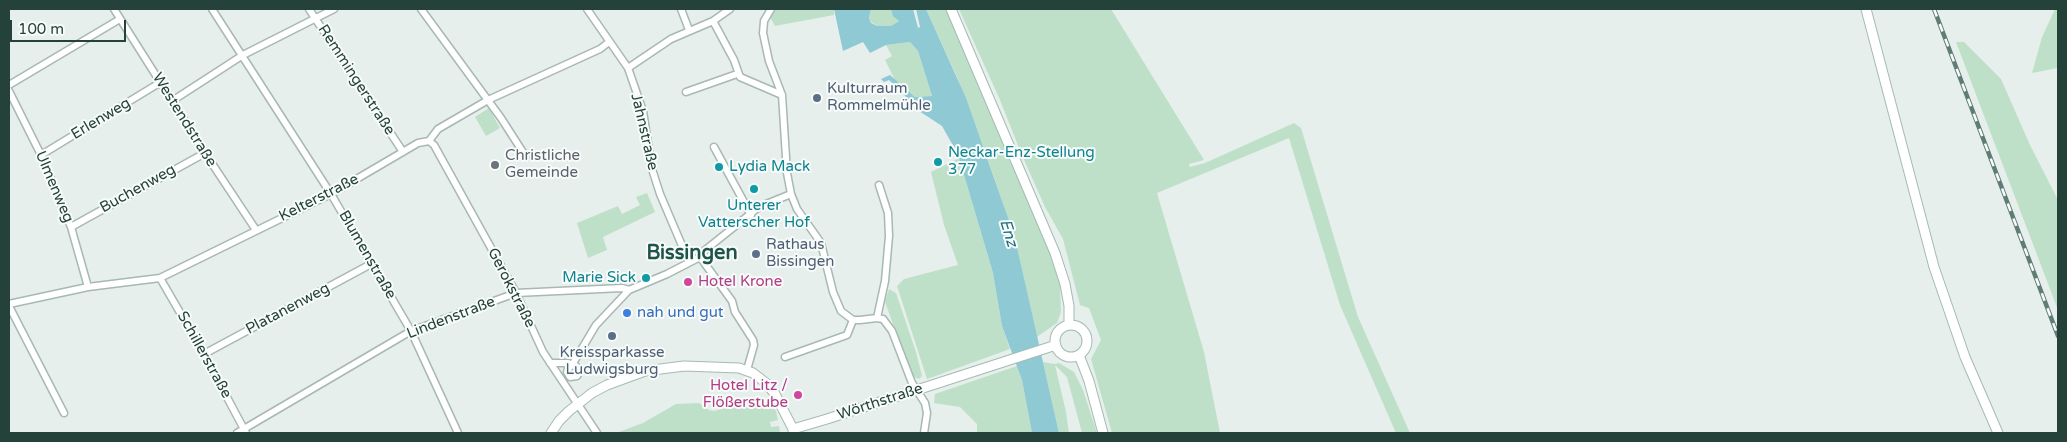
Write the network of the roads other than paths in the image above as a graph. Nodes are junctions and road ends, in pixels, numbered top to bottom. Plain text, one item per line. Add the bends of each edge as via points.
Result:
1 (114, 9) edge
2 (212, 9) edge
3 (309, 9) edge
4 (334, 9) edge
5 (421, 9) edge
6 (587, 9) edge
7 (681, 9) edge
8 (730, 9) edge
9 (771, 9) edge
10 (951, 9) edge
11 (1866, 9) edge
12 (315, 18) junction
13 (120, 19) junction
14 (713, 20) junction
15 (689, 30) junction
16 (609, 42) junction
17 (243, 55) junction
18 (628, 68) junction
19 (737, 74) junction
20 (161, 82) junction
21 (9, 85) edge
22 (9, 90) edge
23 (686, 92) dead end
24 (782, 95) junction
25 (488, 100) junction
26 (172, 101) junction
27 (428, 142) junction
28 (714, 147) dead end
29 (403, 152) junction
30 (205, 153) junction
31 (41, 155) junction
32 (526, 158) dead end
33 (879, 185) dead end
34 (331, 194) junction
35 (791, 194) junction
36 (751, 215) junction
37 (71, 226) junction
38 (256, 230) junction
39 (700, 257) junction
40 (689, 262) junction
41 (371, 264) junction
42 (160, 278) junction
43 (88, 287) junction
44 (629, 290) junction
45 (516, 293) junction
46 (9, 305) edge
47 (876, 318) junction
48 (853, 320) junction
49 (1069, 324) junction
50 (411, 331) junction
51 (1053, 345) junction
52 (204, 354) junction
53 (1079, 355) junction
54 (785, 357) dead end
55 (550, 363) junction
56 (747, 370) junction
57 (915, 390) junction
58 (578, 403) junction
59 (64, 413) dead end
60 (245, 431) edge
61 (793, 431) edge
62 (237, 433) edge
63 (458, 433) edge
64 (551, 433) edge
65 (596, 433) edge
66 (924, 433) edge
67 (1103, 433) edge
68 (1998, 433) edge

1 - 13 street, Westendstraße
2 - 17 street, Blumenstraße
3 - 12 street, Remmingerstraße
4 - 12 street
5 - 25 street
6 - 16 street, Jahnstraße
7 - 15 street
8 - 14 street
9 - 24 street via 764,21 763,33
10 - 49 main road via 1055,253 1065,284
11 - 68 main road via 1934,267 1965,357
12 - 17 street
12 - 29 street, Remmingerstraße
13 - 20 street, Westendstraße
13 - 21 street
14 - 15 street
14 - 19 street via 734,60
15 - 18 street
16 - 18 street, Jahnstraße
16 - 25 street, Kelterstraße
17 - 26 street
17 - 34 street, Blumenstraße
18 - 40 street, Jahnstraße via 643,112 652,169
19 - 23 street
19 - 24 street
20 - 26 street, Westendstraße
20 - 31 street, Erlenweg
22 - 31 street, Ulmenweg
24 - 35 street
25 - 27 street, Kelterstraße via 438,129
25 - 32 street
26 - 30 street, Westendstraße
27 - 29 street, Kelterstraße via 418,143
27 - 45 street, Gerokstraße via 434,145
28 - 36 street
29 - 34 street, Kelterstraße
30 - 37 street, Buchenweg
30 - 38 street, Westendstraße
31 - 37 street, Ulmenweg
33 - 47 street via 888,213 889,236
34 - 38 street, Kelterstraße
34 - 41 street, Blumenstraße
35 - 36 street via 759,207
35 - 48 street via 797,209 821,243 836,303 840,311
36 - 39 street
37 - 43 street, Ulmenweg
38 - 42 street, Kelterstraße
39 - 40 street
39 - 56 street via 732,301 735,312 753,340
40 - 44 street
41 - 50 street, Blumenstraße
41 - 52 street, Platanenweg
42 - 43 street, Kelterstraße
42 - 52 street, Schillerstraße
43 - 46 street, Kelterstraße
44 - 45 street, Lindenstraße
44 - 55 street via 596,325 572,365
45 - 50 street, Lindenstraße
45 - 55 street, Gerokstraße
46 - 59 street, Kelterstraße
47 - 48 street
47 - 57 street via 883,319 892,331
48 - 54 street via 847,335
49 - 51 main road via 1060,329
49 - 53 main road via 1077,325 1086,333 1087,346
50 - 60 street, Lindenstraße
50 - 63 street, Blumenstraße
51 - 53 main road via 1065,356
51 - 57 main road, Wörthstraße
52 - 60 street, Schillerstraße
53 - 67 main road
55 - 58 street, Gerokstraße
56 - 58 main road via 684,366 645,371 607,384
56 - 61 main road via 771,388
57 - 61 main road, Wörthstraße
57 - 66 street via 925,403
58 - 64 main road
58 - 65 street, Gerokstraße
60 - 62 street, Lindenstraße

